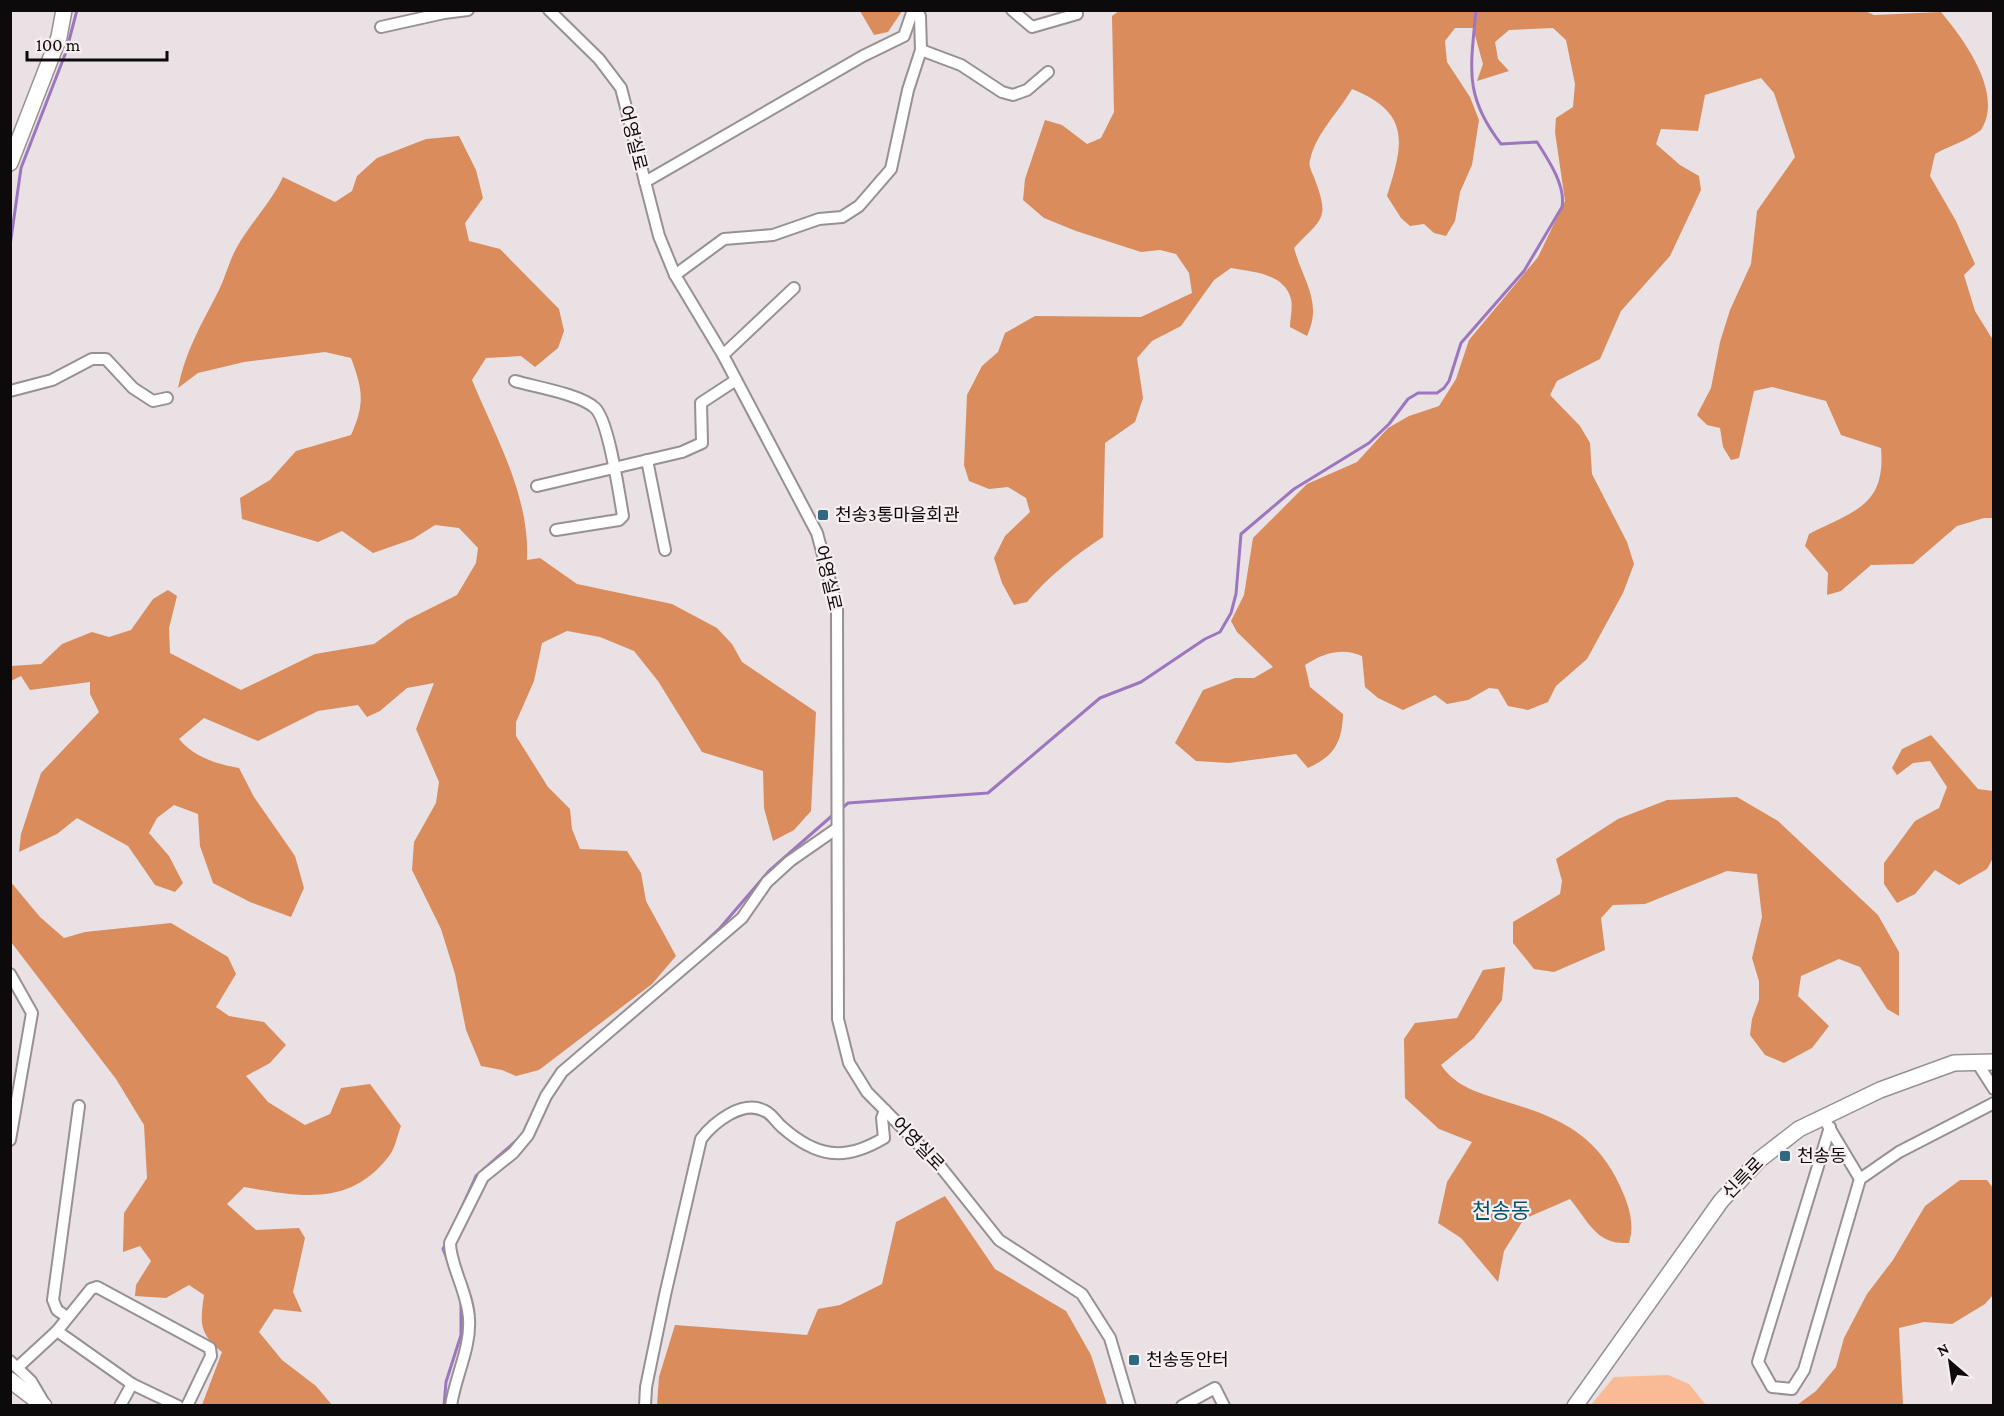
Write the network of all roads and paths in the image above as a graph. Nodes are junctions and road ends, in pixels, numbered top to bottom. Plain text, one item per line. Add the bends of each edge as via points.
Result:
1 (64, 10) edge
2 (468, 10) edge
3 (549, 10) edge
4 (915, 10) edge
5 (1012, 10) edge
6 (1077, 14) dead end
7 (381, 27) dead end
8 (921, 50) junction
9 (1048, 72) dead end
10 (10, 163) edge
11 (645, 182) junction
12 (675, 275) junction
13 (794, 288) dead end
14 (723, 356) junction
15 (736, 380) junction
16 (515, 381) dead end
17 (10, 391) edge
18 (167, 398) dead end
19 (647, 460) junction
20 (614, 467) junction
21 (537, 486) dead end
22 (555, 530) dead end
23 (665, 550) dead end
24 (836, 826) junction
25 (10, 974) edge
26 (1986, 1063) edge
27 (1994, 1089) edge
28 (1994, 1103) edge
29 (79, 1106) dead end
30 (885, 1110) junction
31 (1826, 1122) junction
32 (10, 1140) edge
33 (1860, 1179) junction
34 (68, 1317) junction
35 (57, 1330) junction
36 (13, 1369) edge
37 (132, 1384) junction
38 (45, 1406) edge
39 (120, 1406) edge
40 (178, 1406) edge
41 (187, 1406) edge
42 (452, 1406) edge
43 (645, 1406) edge
44 (1130, 1406) edge
45 (1182, 1406) edge
46 (1224, 1406) edge
47 (1575, 1406) edge

1 - 10 main road via 59,37
2 - 7 street
3 - 11 street, 어영실로 via 599,59 621,88
4 - 8 street via 920,16
4 - 11 street via 904,36
5 - 6 street via 1032,27
8 - 9 street via 961,65 1013,95 1028,90
8 - 12 street via 891,169 859,206 842,217 819,219 773,235 724,239
11 - 12 street, 어영실로
12 - 14 street, 어영실로
13 - 14 street
14 - 15 street, 어영실로
15 - 19 street via 701,403 702,443
15 - 24 street, 어영실로 via 818,533 837,607
16 - 20 street via 582,400 595,408
17 - 18 street via 52,380 92,359 106,359 153,401
19 - 20 street
19 - 23 street
20 - 21 street
20 - 22 street via 623,516 619,520
24 - 30 street, 어영실로 via 838,1019 849,1062 867,1092
24 - 42 street via 767,882 742,918 562,1072 528,1135 483,1177 450,1243 467,1297 470,1321
25 - 32 street via 32,1013
26 - 27 street
26 - 31 main road, 신륵로 via 1954,1063 1880,1090
28 - 33 street via 1899,1152
29 - 34 street via 53,1300 57,1311
30 - 43 street via 884,1138 852,1151 831,1153 809,1148 765,1111 746,1109 725,1116 709,1128 701,1139 665,1295
30 - 44 street, 어영실로 via 940,1166 999,1240 1082,1294 1110,1338
31 - 33 street
31 - 33 street via 1758,1362 1772,1387 1792,1389 1804,1370
31 - 47 main road, 신륵로 via 1799,1129 1759,1160 1721,1201
34 - 35 street
34 - 41 street via 97,1287 210,1348 211,1356
35 - 36 street
35 - 37 street
36 - 38 main road
37 - 39 street
37 - 40 street
45 - 46 street via 1215,1388

